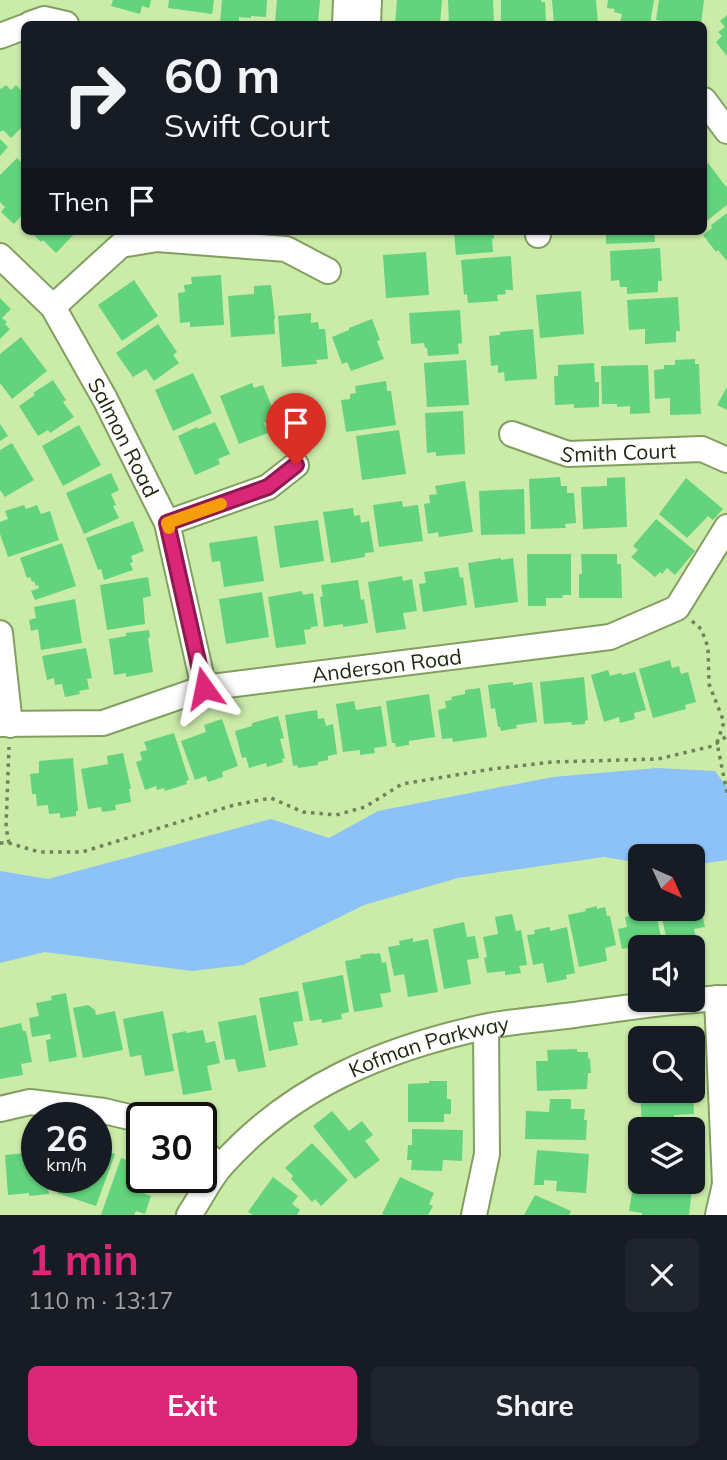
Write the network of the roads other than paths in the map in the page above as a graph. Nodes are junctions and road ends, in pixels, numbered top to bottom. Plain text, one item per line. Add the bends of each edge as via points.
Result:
1 (346, 0) edge
2 (369, 0) edge
3 (345, 21) edge
4 (368, 21) edge
5 (21, 28) edge
6 (0, 36) edge
7 (707, 104) edge
8 (727, 131) edge
9 (0, 256) edge
10 (328, 271) dead end
11 (53, 307) junction
12 (512, 434) dead end
13 (727, 460) edge
14 (296, 465) dead end
15 (167, 523) junction
16 (727, 527) edge
17 (0, 633) edge
18 (204, 688) junction
19 (5, 724) edge
20 (722, 998) edge
21 (486, 1027) junction
22 (0, 1109) edge
23 (126, 1116) edge
24 (217, 1164) edge
25 (220, 1167) junction
26 (189, 1215) edge
27 (474, 1215) edge
28 (718, 1215) edge

1 - 3 street
2 - 4 street
5 - 6 street
7 - 8 street
9 - 11 street, Salmon Road
10 - 11 street via 286,249 157,239 121,245
11 - 15 street, Salmon Road
12 - 13 street, Smith Court via 568,454 702,449
14 - 15 street via 268,487
15 - 18 street, Salmon Road
16 - 18 street, Anderson Road via 677,608 610,637
17 - 19 street
18 - 19 street, Anderson Road via 103,723
20 - 21 street, Kofman Parkway
20 - 28 street via 725,1184
21 - 25 street, Kofman Parkway via 364,1063 317,1087 272,1117
21 - 27 street via 487,1154
22 - 23 street via 30,1102
24 - 25 street
25 - 26 street, Kofman Parkway

